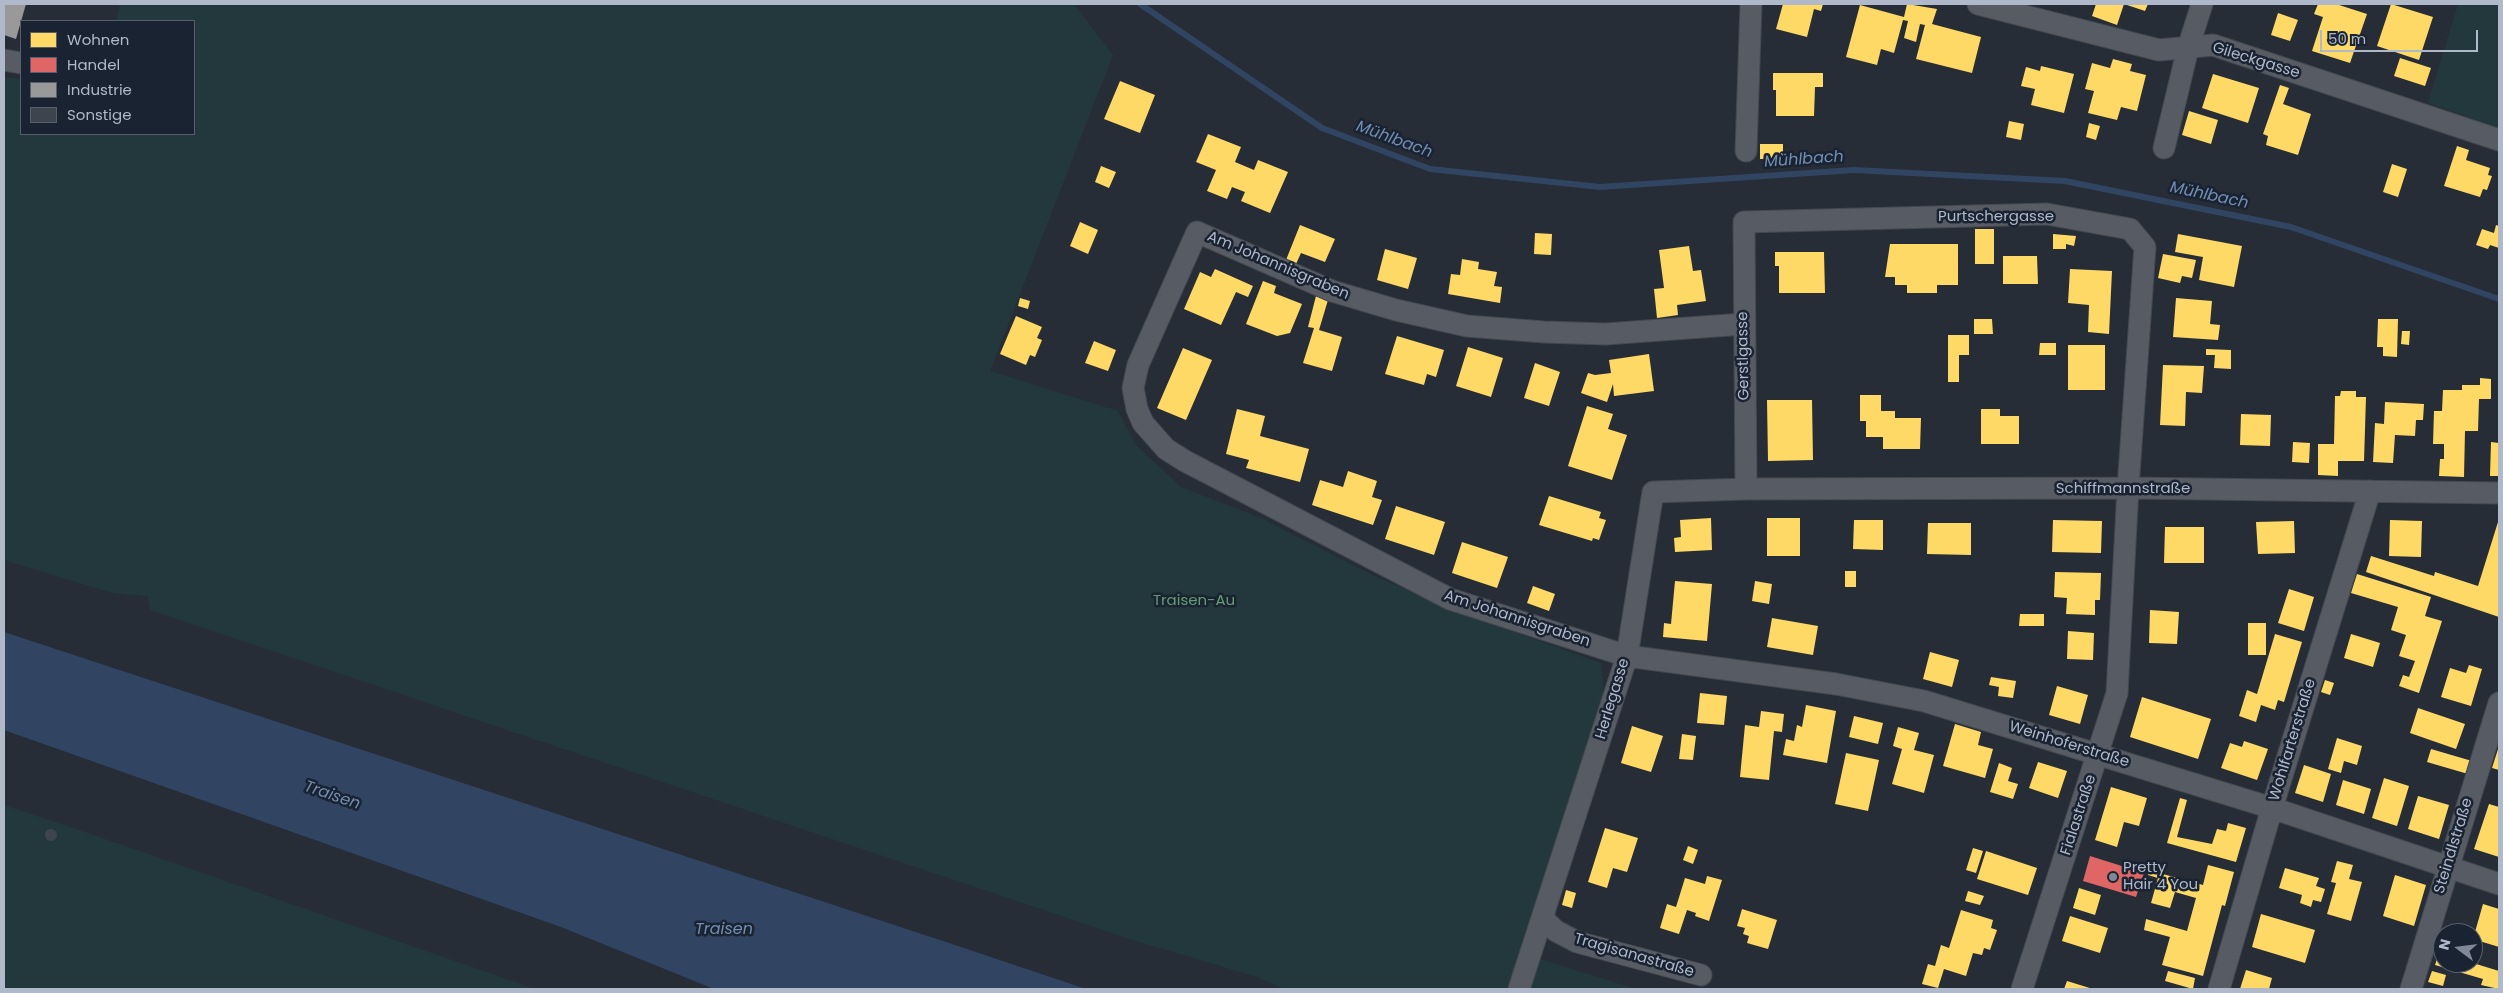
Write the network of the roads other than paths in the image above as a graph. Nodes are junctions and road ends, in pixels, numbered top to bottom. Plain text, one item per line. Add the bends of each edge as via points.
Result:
1 (1751, 4) edge
2 (1978, 4) edge
3 (2202, 4) edge
4 (2188, 48) junction
5 (4, 60) edge
6 (20, 63) edge
7 (2499, 140) edge
8 (2164, 148) dead end
9 (1746, 151) dead end
10 (1744, 222) joint
11 (1744, 324) junction
12 (2128, 488) junction
13 (1746, 489) junction
14 (2370, 491) junction
15 (2499, 493) edge
16 (1627, 656) junction
17 (2499, 703) edge
18 (2099, 754) junction
19 (2272, 808) junction
20 (2448, 867) junction
21 (2499, 884) edge
22 (1543, 919) junction
23 (1700, 975) dead end
24 (1519, 989) edge
25 (2022, 989) edge
26 (2219, 989) edge
27 (2411, 989) edge

1 - 9 street
2 - 4 street, Gileckgasse via 2160,50
3 - 4 street
4 - 7 street, Gileckgasse via 2213,45
4 - 8 street
5 - 6 street
10 - 11 street, Gerstlgasse
10 - 12 street, Purtschergasse via 2047,214 2130,229 2145,247
11 - 13 street, Gerstlgasse
11 - 16 street, Am Johannisgraben via 1606,334 1467,326 1332,291 1197,232 1138,365 1134,388 1137,408 1166,449 1185,461 1450,600
12 - 13 street, Schiffmannstraße
12 - 14 street, Schiffmannstraße
12 - 18 street, Fialastraße via 2118,694
13 - 16 street, Herlegasse via 1653,492
14 - 15 street, Schiffmannstraße
14 - 19 street, Wohlfarterstraße
16 - 18 street, Weinhoferstraße via 1836,684 1924,701
16 - 22 street, Herlegasse
17 - 20 street, Steindlstraße
18 - 19 street, Weinhoferstraße
18 - 25 street, Fialastraße
19 - 20 street, Weinhoferstraße
19 - 26 street, Wohlfarterstraße
20 - 21 street, Weinhoferstraße
20 - 27 street, Steindlstraße
22 - 23 street, Tragisanastraße via 1556,932 1577,942
22 - 24 street, Herlegasse

